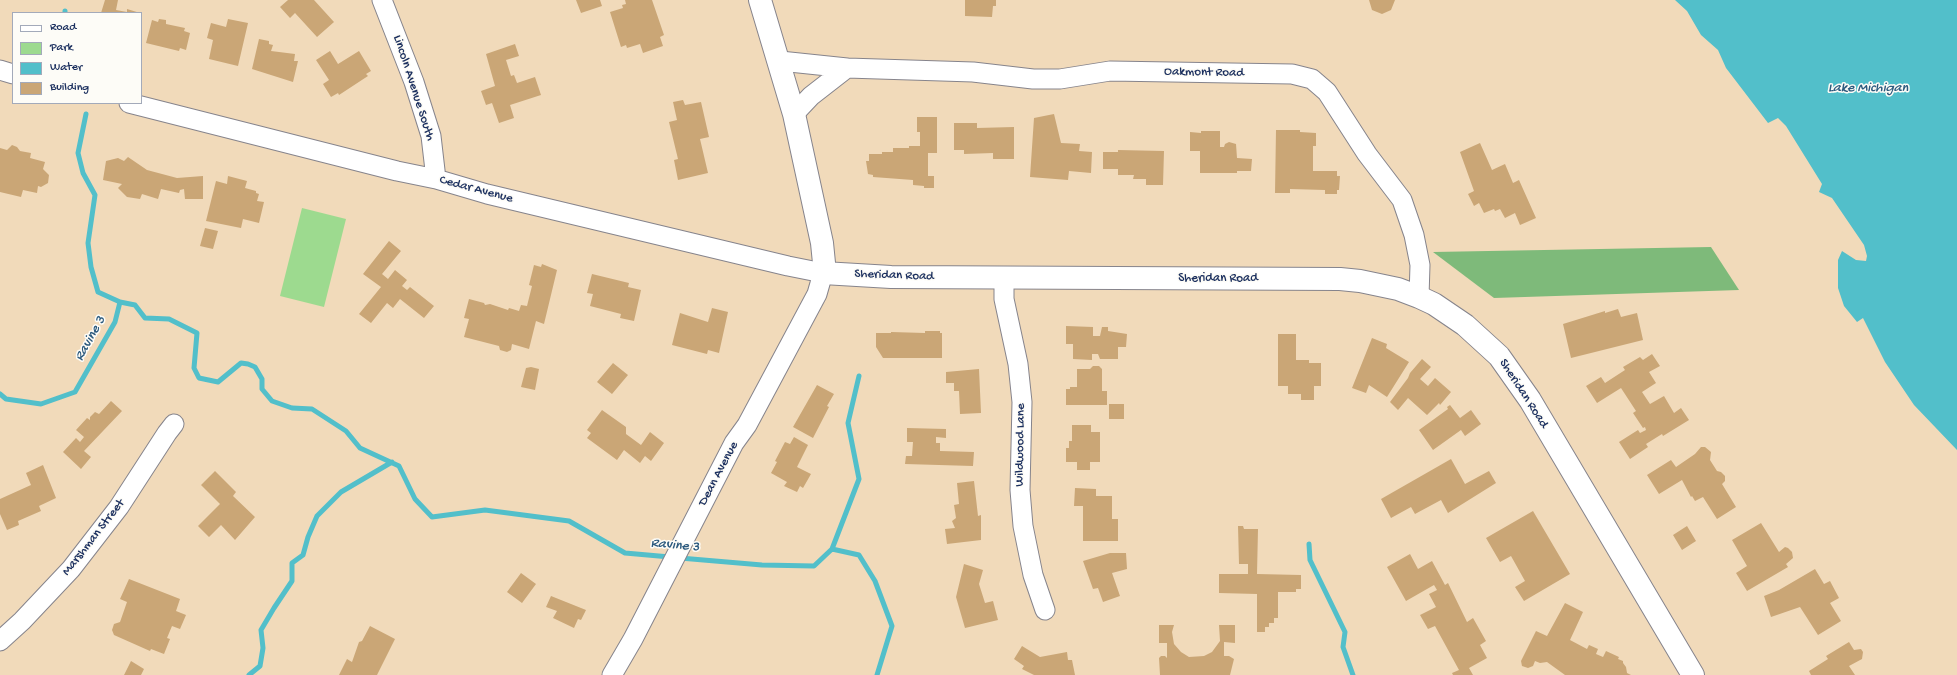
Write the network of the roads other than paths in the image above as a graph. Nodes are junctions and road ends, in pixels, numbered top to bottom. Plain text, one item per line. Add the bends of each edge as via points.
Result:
1 (382, 0) edge
2 (760, 0) edge
3 (780, 61) junction
4 (846, 68) junction
5 (0, 70) edge
6 (12, 74) edge
7 (133, 104) edge
8 (794, 114) junction
9 (436, 179) junction
10 (823, 273) junction
11 (1004, 278) junction
12 (1419, 297) junction
13 (174, 424) dead end
14 (1045, 610) dead end
15 (0, 641) edge
16 (612, 675) edge
17 (1694, 675) edge

1 - 9 street, Lincoln Avenue South via 414,82 431,136
2 - 3 street
3 - 4 street, Oakmont Road
3 - 8 street
4 - 8 street via 811,96
4 - 12 street, Oakmont Road via 973,72 1033,79 1060,79 1110,72 1292,74 1312,79 1327,92 1367,154 1402,200 1414,235 1420,265
5 - 6 street
7 - 9 street, Cedar Avenue
8 - 10 street via 822,243
9 - 10 street, Cedar Avenue via 502,198
10 - 11 street, Sheridan Road via 891,277
10 - 16 street, Dean Avenue via 813,301 747,425 734,443
11 - 12 street, Sheridan Road via 1340,279 1398,289
11 - 14 street, Wildwood Lane via 1004,299 1018,364 1022,402 1020,490 1023,526 1033,575
12 - 17 street, Sheridan Road via 1465,325 1499,356 1530,400
13 - 15 street, Marshman Street via 119,507 71,569

